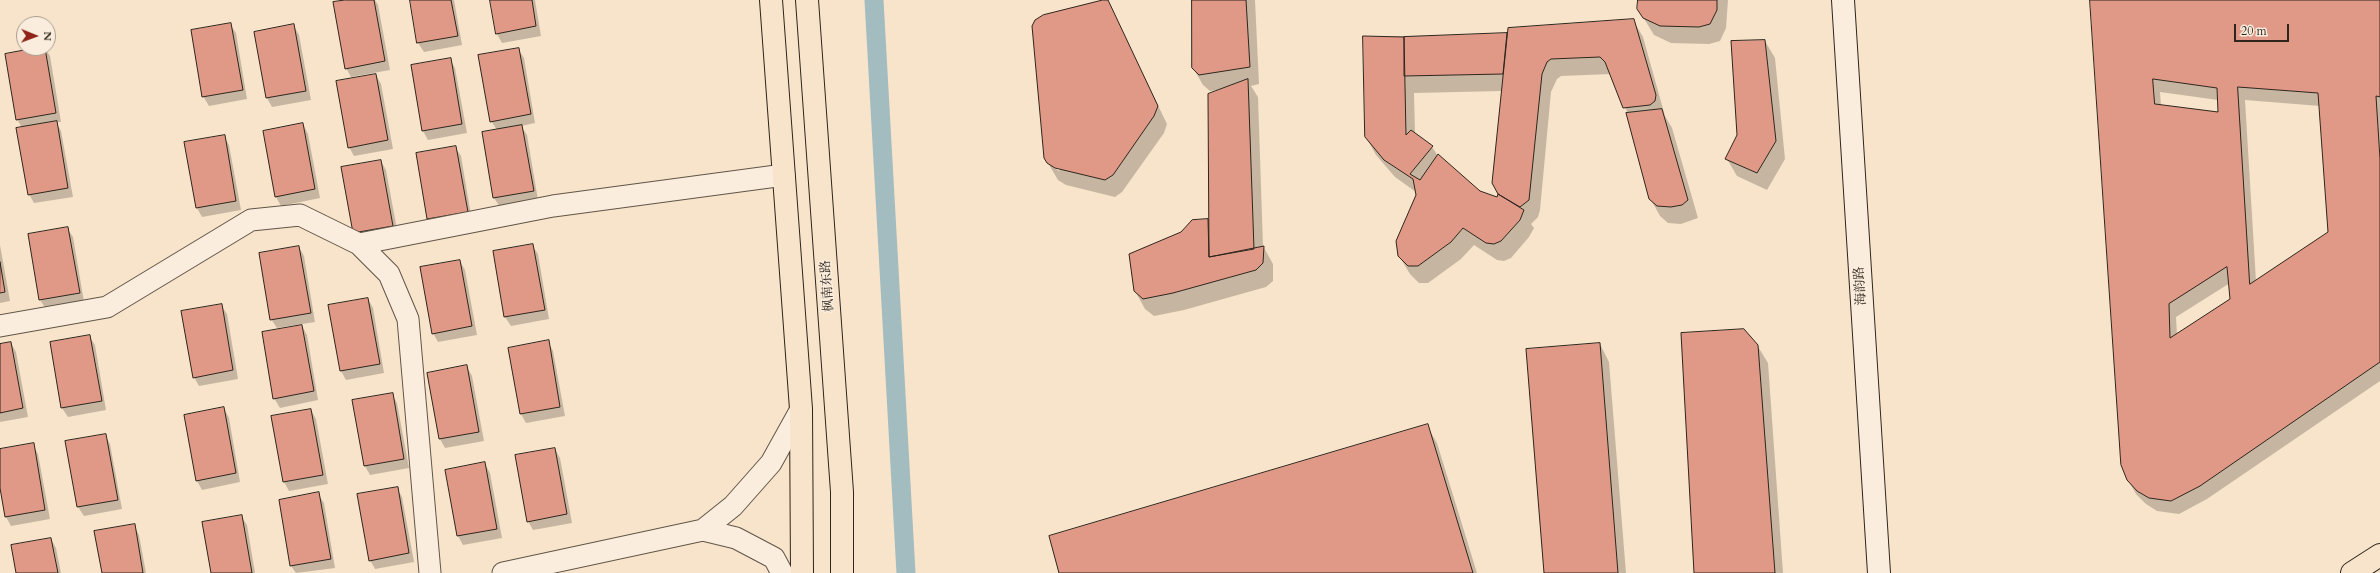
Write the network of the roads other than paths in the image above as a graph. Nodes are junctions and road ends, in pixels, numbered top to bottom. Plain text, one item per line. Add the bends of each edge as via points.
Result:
1 (771, 0) edge
2 (807, 0) edge
3 (1843, 0) edge
4 (784, 175) junction
5 (359, 244) junction
6 (0, 326) edge
7 (801, 408) junction
8 (703, 530) junction
9 (2380, 556) edge
10 (430, 573) edge
11 (503, 573) edge
12 (782, 573) edge
13 (802, 573) edge
14 (842, 573) edge
15 (1879, 573) edge
16 (2352, 573) edge

1 - 4 main road
2 - 14 main road, 枫南东路 via 842,492
3 - 15 main road, 海韵路
4 - 5 street via 553,206
4 - 7 main road
5 - 6 street via 300,215 251,220 107,307
5 - 10 street via 389,274 408,319
7 - 8 street via 771,463 732,506
7 - 13 main road
8 - 11 street
8 - 12 street via 736,538 774,558
9 - 16 main road

